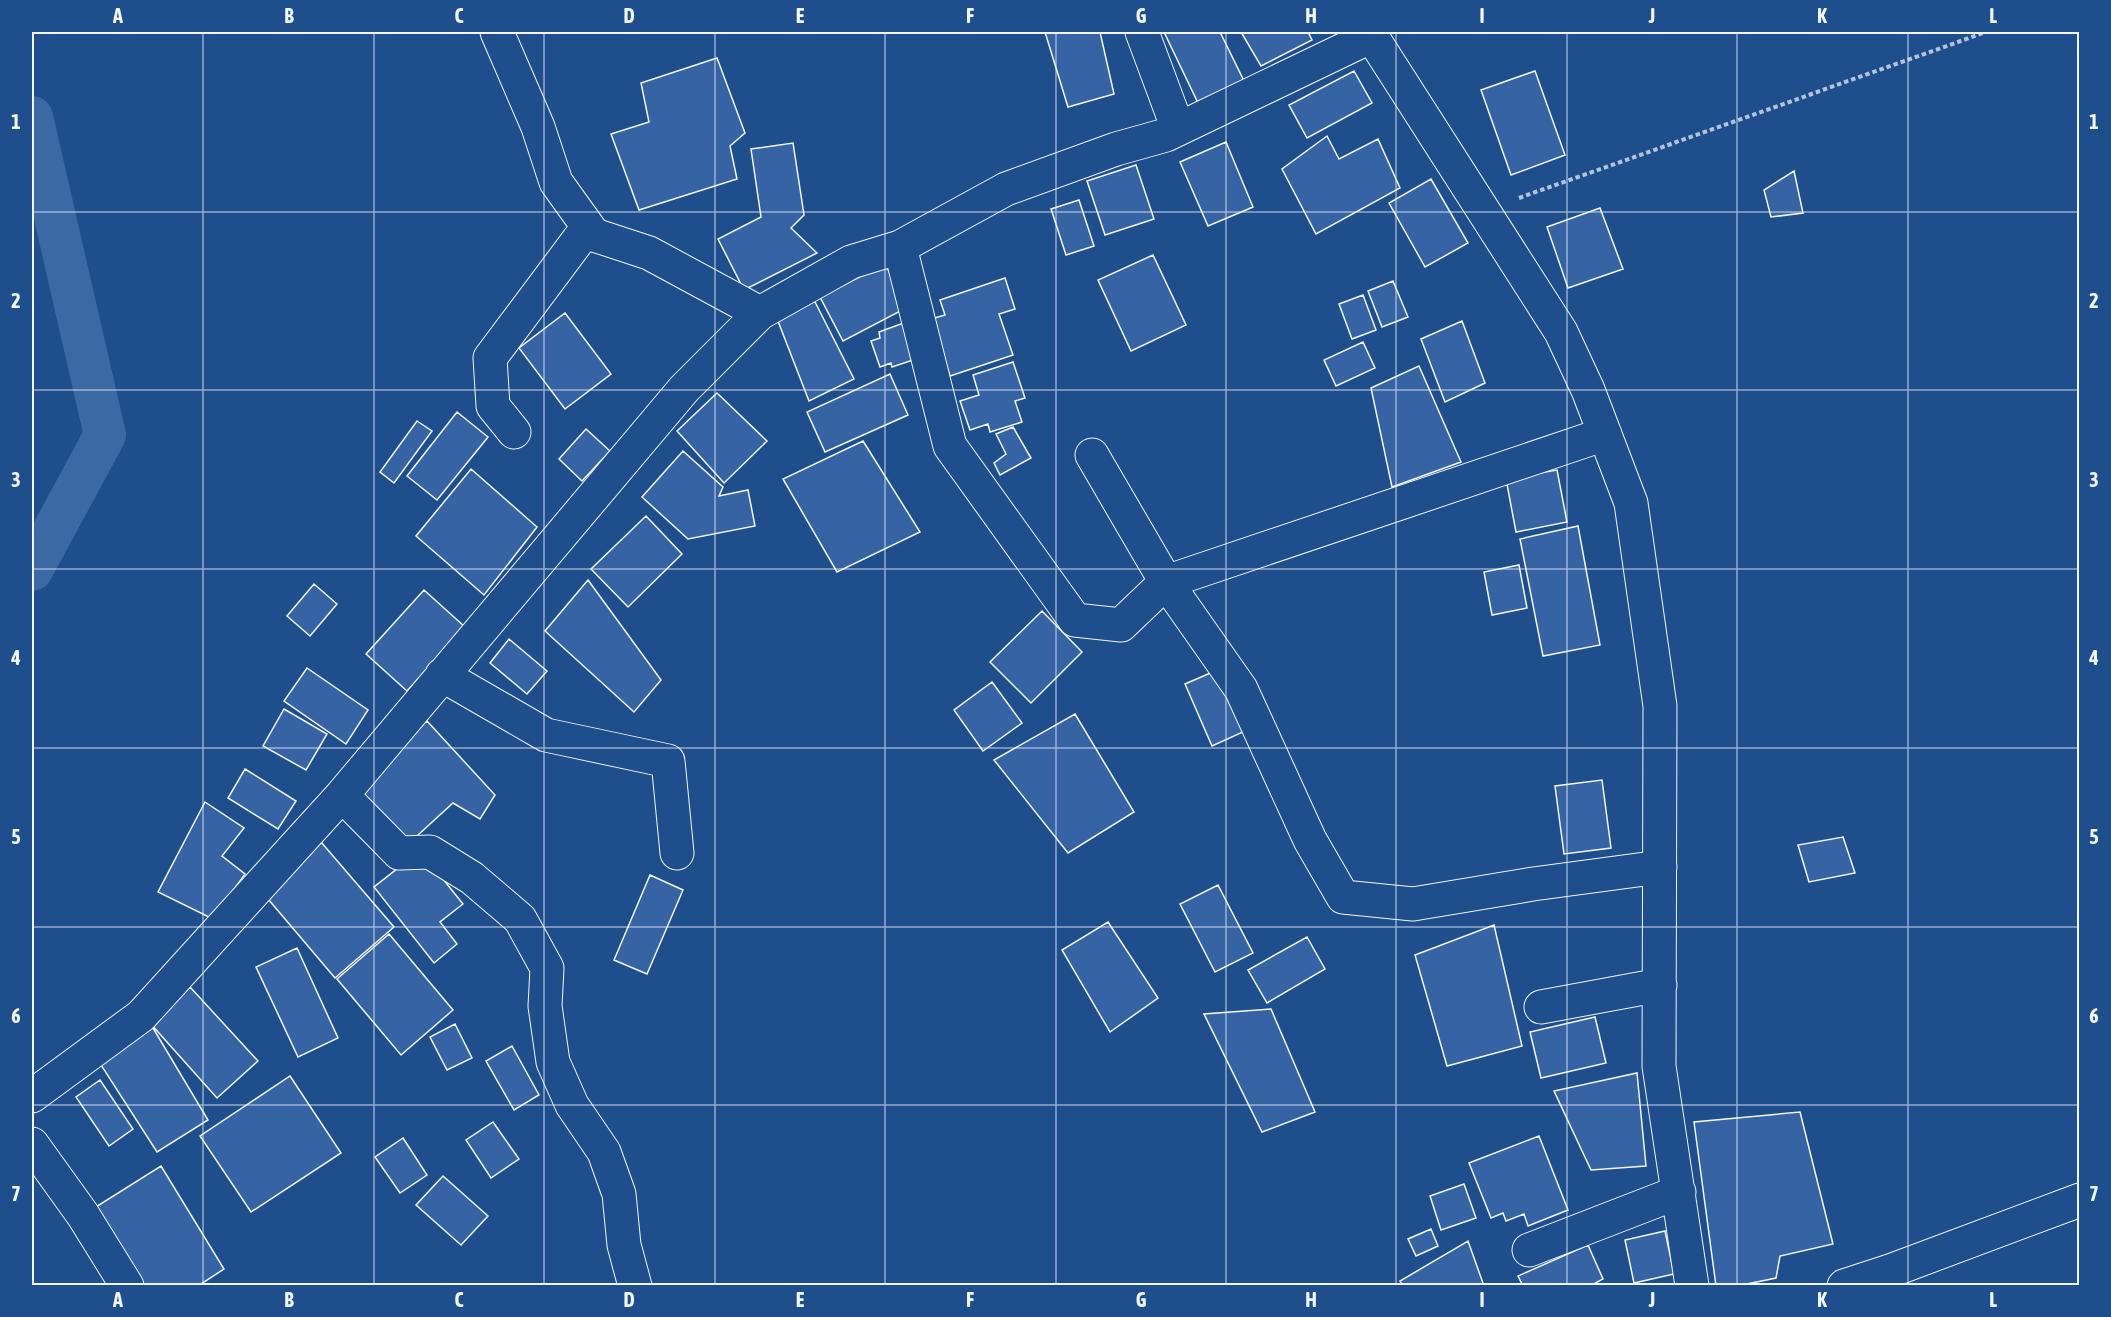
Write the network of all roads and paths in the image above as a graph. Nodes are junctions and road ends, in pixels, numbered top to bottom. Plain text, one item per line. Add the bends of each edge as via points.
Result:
1 (497, 32) edge
2 (1142, 32) edge
3 (1986, 32) edge
4 (1371, 34) edge
5 (1178, 129) junction
6 (1484, 210) junction
7 (588, 227) junction
8 (900, 247) junction
9 (760, 313) junction
10 (514, 432) dead end
11 (1605, 434) junction
12 (1092, 455) dead end
13 (1166, 582) junction
14 (442, 675) junction
15 (342, 795) junction
16 (677, 853) dead end
17 (1659, 867) junction
18 (1659, 984) junction
19 (1540, 1006) dead end
20 (32, 1096) edge
21 (32, 1144) edge
22 (1679, 1192) junction
23 (2079, 1200) edge
24 (1529, 1250) dead end
25 (1893, 1278) edge
26 (127, 1286) edge
27 (635, 1286) edge
28 (1692, 1286) edge
29 (1844, 1286) edge

1 - 7 street via 538,127 556,182
2 - 5 street
3 - 6 path
4 - 5 street
4 - 6 street
5 - 8 street via 1006,189
6 - 11 street via 1561,332
7 - 9 street via 594,235 650,253
7 - 10 street via 490,358 493,406
8 - 9 street via 851,262
8 - 13 street via 950,446 1075,620 1121,625
9 - 14 street via 684,389
11 - 13 street
11 - 17 street via 1631,503 1660,706
12 - 13 street
13 - 17 street via 1241,689 1310,840 1343,897 1413,904
14 - 15 street
14 - 16 street via 546,735 668,762
15 - 20 street via 141,1016
15 - 27 street via 399,853 430,852 472,878 520,919 548,968 545,1006 553,1062 572,1105 604,1152 619,1194 624,1245
17 - 18 street
18 - 19 street
18 - 22 street via 1659,1066
21 - 26 street
22 - 24 street
22 - 28 street
23 - 25 street
25 - 29 street

